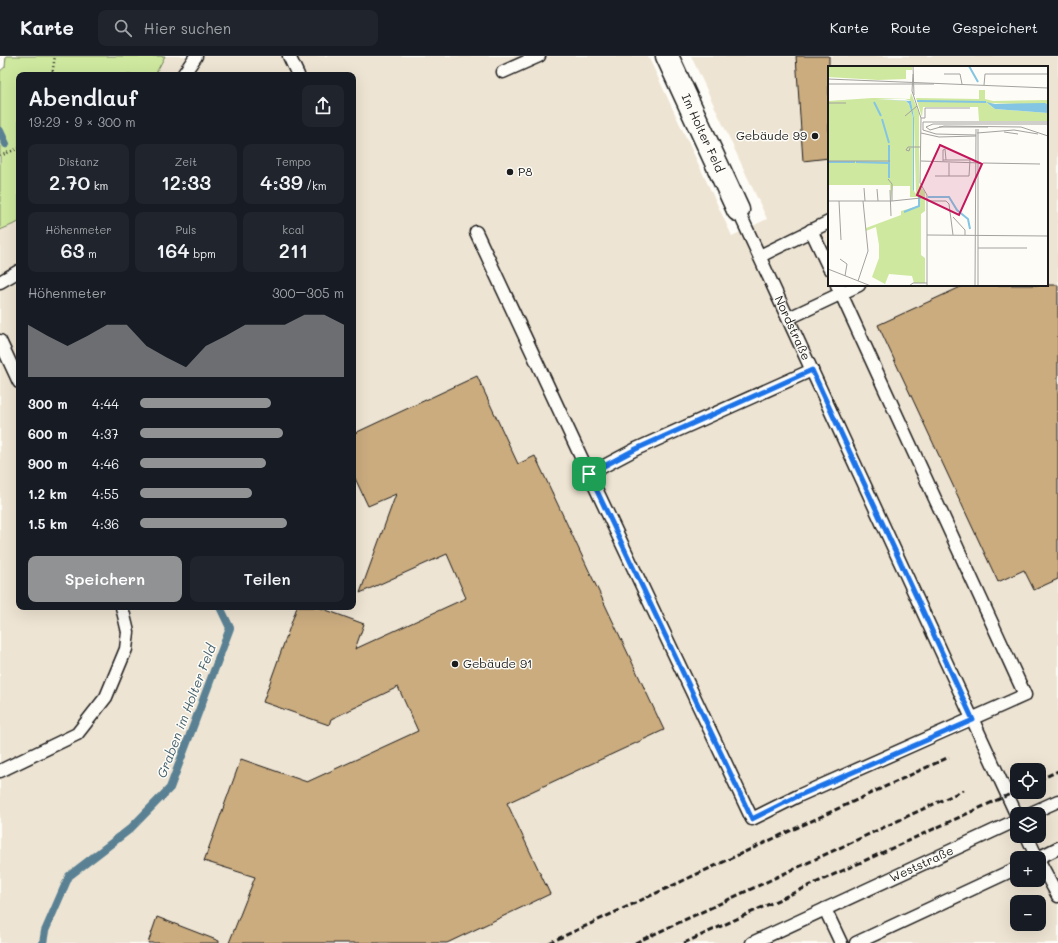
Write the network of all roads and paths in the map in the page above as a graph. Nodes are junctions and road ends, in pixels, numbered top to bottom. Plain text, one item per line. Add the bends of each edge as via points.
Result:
1 (55, 56) edge
2 (196, 56) edge
3 (289, 56) edge
4 (539, 56) edge
5 (667, 56) edge
6 (52, 72) edge
7 (185, 72) edge
8 (297, 72) edge
9 (503, 72) dead end
10 (16, 149) edge
11 (0, 156) edge
12 (738, 210) joint
13 (828, 222) edge
14 (811, 230) junction
15 (476, 232) dead end
16 (760, 256) junction
17 (828, 266) edge
18 (16, 273) edge
19 (0, 282) edge
20 (854, 286) edge
21 (839, 289) edge
22 (789, 318) junction
23 (0, 341) edge
24 (812, 370) junction
25 (16, 376) edge
26 (589, 474) junction
27 (123, 610) edge
28 (973, 720) junction
29 (0, 771) edge
30 (1058, 801) edge
31 (1012, 807) edge
32 (1045, 807) edge
33 (1010, 823) edge
34 (1058, 848) edge
35 (1046, 854) edge
36 (1010, 871) edge
37 (1046, 874) edge
38 (1058, 896) edge
39 (825, 909) junction
40 (752, 943) edge
41 (841, 943) edge
42 (856, 943) edge

1 - 6 path
2 - 7 lane
3 - 8 lane
4 - 9 lane
5 - 12 street, Im Holter Feld
10 - 11 path
12 - 16 lane, Nordstraße
13 - 14 lane
14 - 16 lane
14 - 17 lane
15 - 26 lane
16 - 22 lane, Nordstraße
18 - 19 lane
20 - 21 lane
21 - 22 lane
21 - 28 lane via 1026,695
22 - 24 lane, Nordstraße
23 - 25 lane
24 - 26 lane via 636,449
24 - 28 lane, Nordstraße
26 - 28 lane via 752,819 798,796
27 - 29 lane via 128,632 126,649 106,697 77,734
28 - 31 lane, Nordstraße
30 - 32 lane
33 - 39 lane, Weststraße
34 - 35 lane
36 - 42 lane
37 - 38 lane
39 - 40 lane, Weststraße
39 - 41 lane

